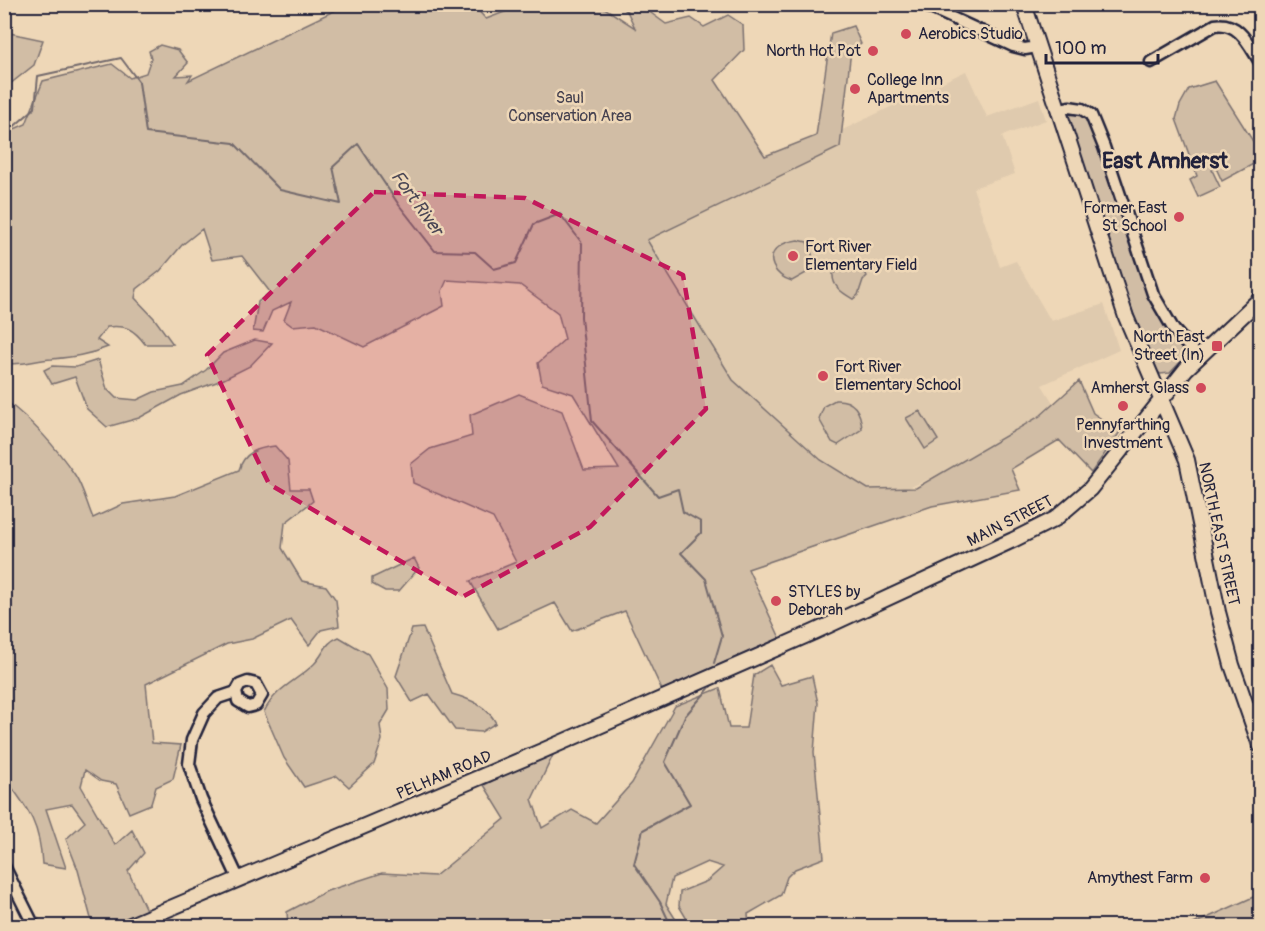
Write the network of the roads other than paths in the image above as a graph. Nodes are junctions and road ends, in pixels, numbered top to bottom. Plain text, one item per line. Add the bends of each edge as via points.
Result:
1 (922, 4) edge
2 (1024, 4) edge
3 (1037, 47) junction
4 (1151, 62) dead end
5 (1260, 62) edge
6 (1057, 110) junction
7 (1260, 299) edge
8 (1198, 357) junction
9 (1162, 399) junction
10 (771, 651) joint
11 (236, 692) dead end
12 (1260, 745) edge
13 (4, 866) edge
14 (239, 880) junction
15 (34, 927) edge
16 (128, 927) edge

1 - 3 street via 1005,43 1025,49
2 - 3 main road, NORTH EAST STREET
3 - 6 main road, NORTH EAST STREET
4 - 5 street via 1222,24 1236,29
6 - 8 street via 1069,107 1091,115 1153,294 1174,330
6 - 9 main road, NORTH EAST STREET via 1133,337
7 - 8 main road, MAIN STREET
8 - 9 main road, MAIN STREET
9 - 10 main road, MAIN STREET via 1090,489 1055,519
9 - 12 main road, NORTH EAST STREET via 1187,460 1218,612
10 - 14 main road, PELHAM ROAD
11 - 14 street via 218,698 204,713 189,756 196,788
13 - 15 street
14 - 16 main road, PELHAM ROAD

